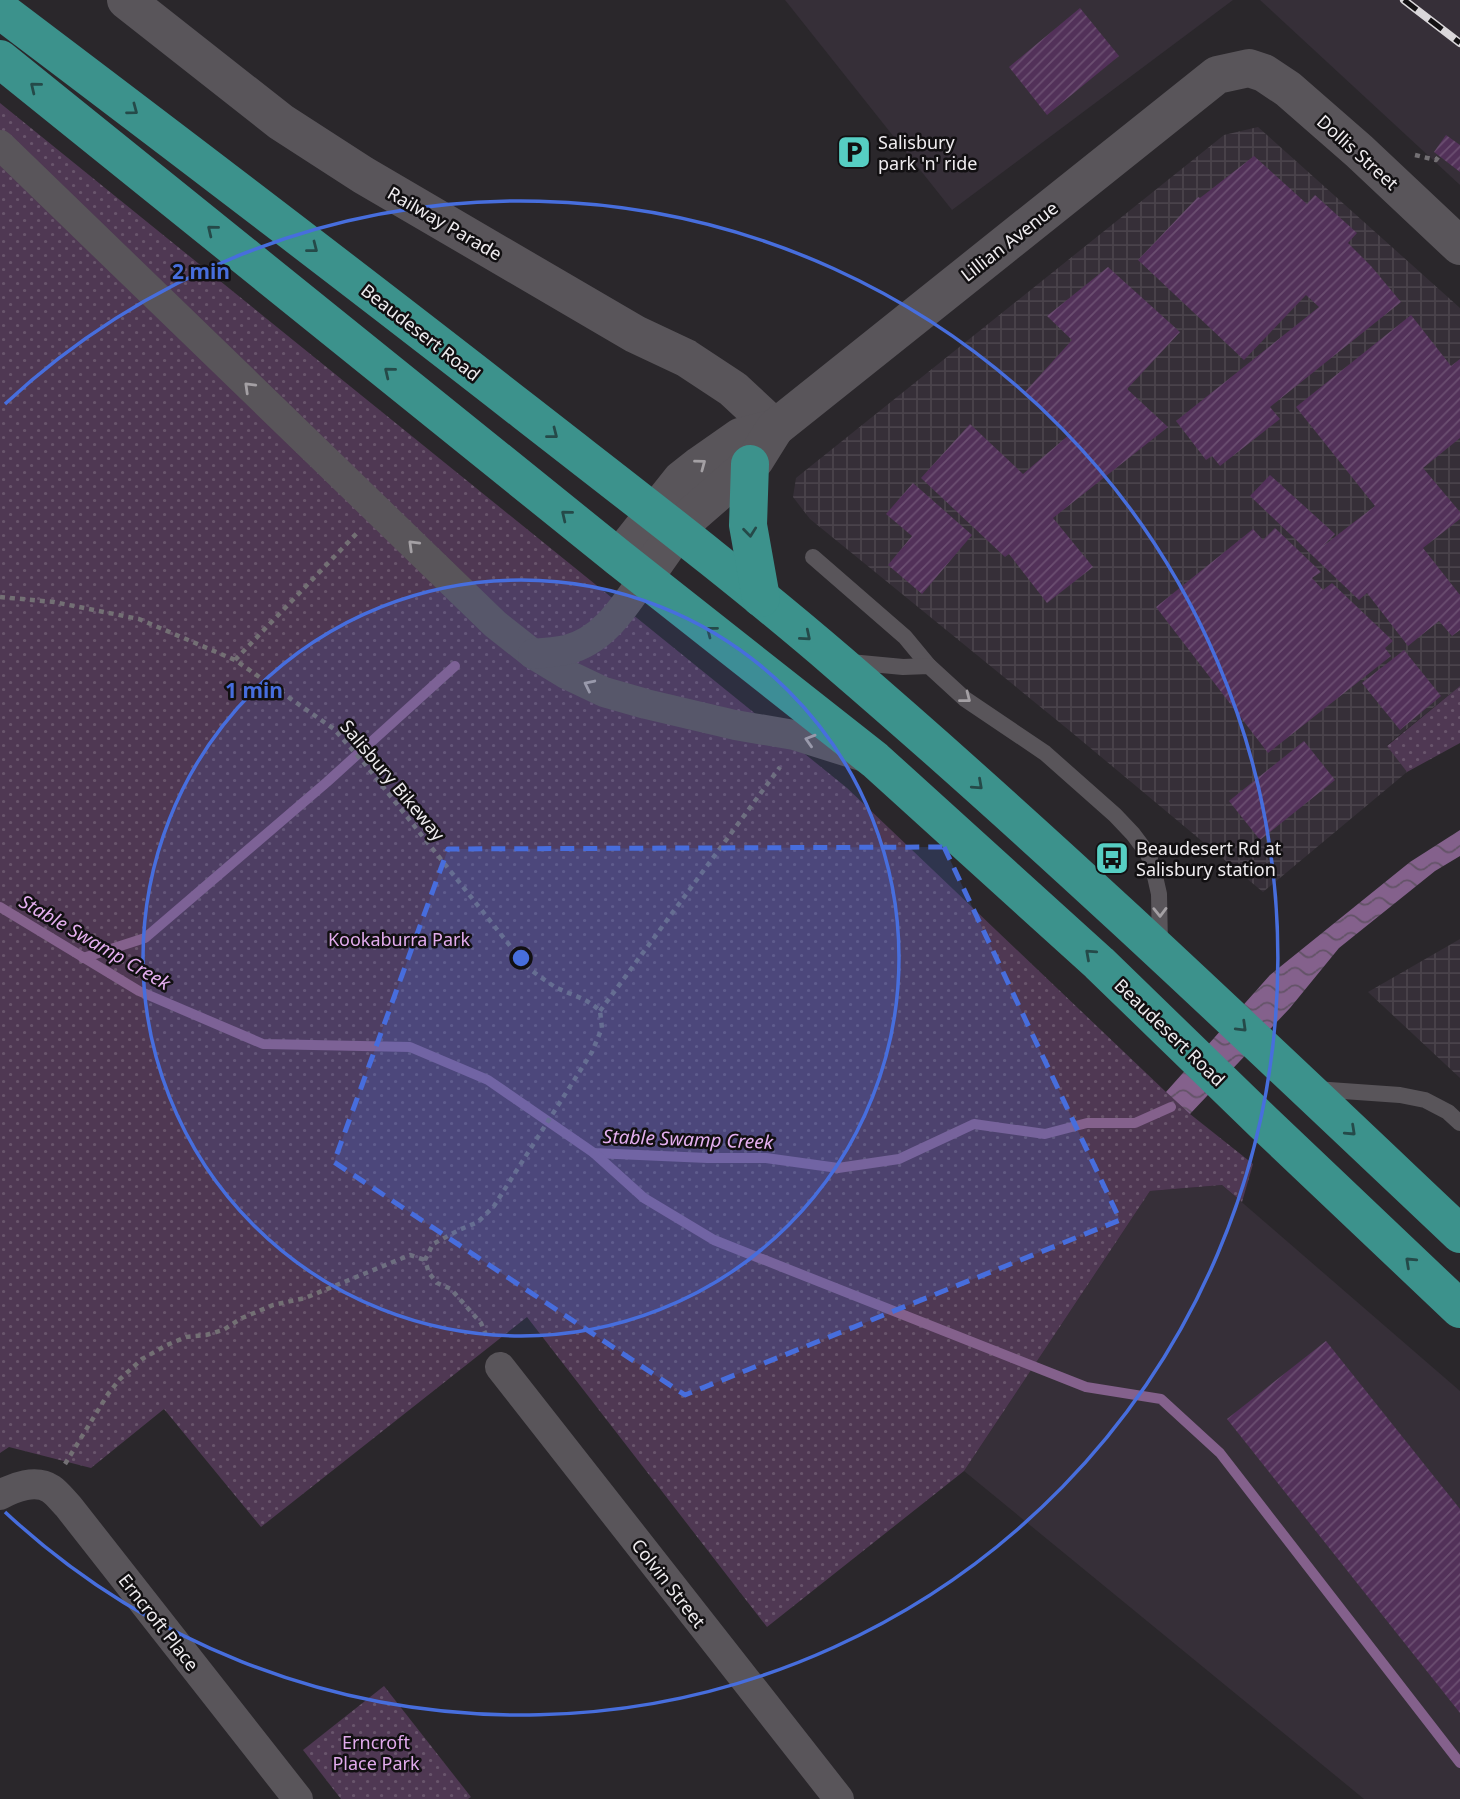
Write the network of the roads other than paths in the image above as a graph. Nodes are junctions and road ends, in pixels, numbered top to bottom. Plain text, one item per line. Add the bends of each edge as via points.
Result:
1 (126, 0) edge
2 (0, 10) edge
3 (0, 59) edge
4 (1250, 68) joint
5 (0, 145) edge
6 (1460, 246) edge
7 (775, 428) junction
8 (750, 464) junction
9 (666, 522) junction
10 (813, 558) dead end
11 (632, 568) junction
12 (761, 598) junction
13 (533, 654) junction
14 (837, 661) junction
15 (929, 666) junction
16 (875, 760) junction
17 (1160, 951) junction
18 (1303, 1086) junction
19 (1460, 1123) edge
20 (1460, 1234) edge
21 (1460, 1308) edge
22 (500, 1367) road end
23 (0, 1495) edge
24 (298, 1799) edge
25 (839, 1799) edge

1 - 7 street, Railway Parade via 281,122 635,334 687,358 733,389
2 -> 9 highway, Beaudesert Road
11 -> 3 highway, Beaudesert Road
4 - 6 street, Dollis Street via 1288,89
4 - 7 street, Lillian Avenue via 1217,75 1189,95
13 -> 5 street, Beaudesert Road via 495,624
7 - 8 street, Lillian Avenue
9 -> 7 street, Lillian Avenue via 681,480 740,437
8 - 9 street, Lillian Avenue via 693,514
8 -> 12 highway via 748,526
9 - 11 street, Lillian Avenue
9 - 12 highway, Beaudesert Road
10 - 15 lane via 905,638
11 - 13 street via 617,618 585,643
16 -> 11 highway, Beaudesert Road
12 -> 14 highway, Beaudesert Road
16 -> 13 street, Beaudesert Road via 794,735 604,692
14 - 15 lane
14 -> 17 highway, Beaudesert Road
15 -> 17 lane via 965,699 1045,752 1133,834 1148,854 1160,894
21 -> 16 highway, Beaudesert Road via 1099,963
17 -> 18 highway, Beaudesert Road
18 - 19 lane via 1425,1100
18 -> 20 highway, Beaudesert Road
22 - 25 street, Colvin Street
23 - 24 street, Erncroft Place via 14,1487 38,1485 50,1489 68,1506

